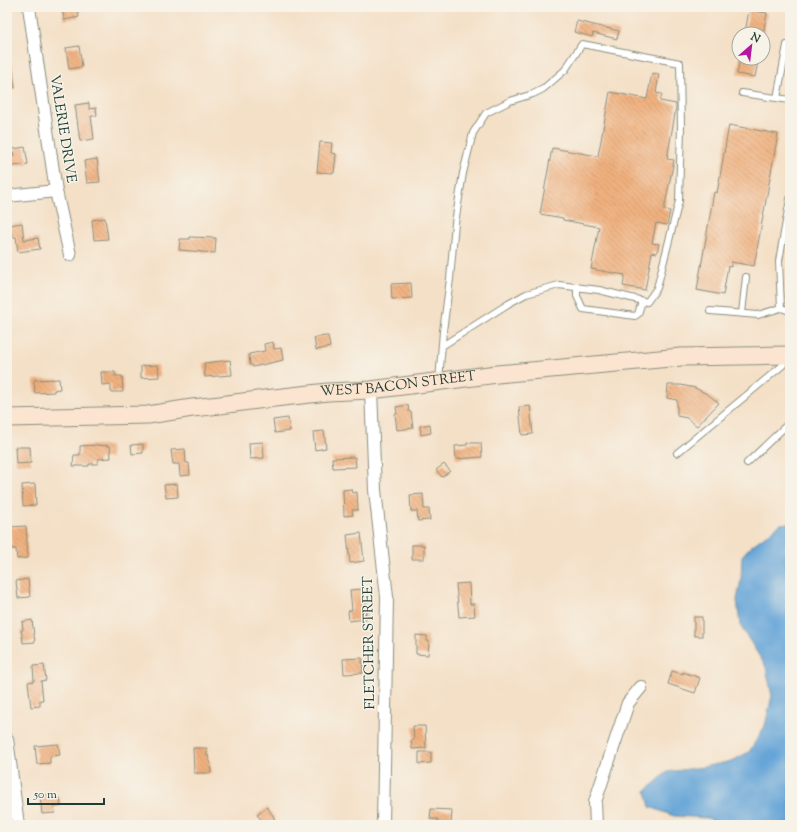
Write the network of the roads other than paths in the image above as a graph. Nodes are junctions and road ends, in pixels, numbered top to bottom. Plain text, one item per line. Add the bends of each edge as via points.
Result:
1 (29, 7) edge
2 (787, 46) dead end
3 (742, 93) dead end
4 (777, 98) junction
5 (790, 100) edge
6 (56, 191) junction
7 (7, 196) edge
8 (790, 199) edge
9 (70, 255) dead end
10 (746, 276) dead end
11 (577, 287) junction
12 (642, 300) junction
13 (781, 308) junction
14 (710, 311) dead end
15 (790, 311) edge
16 (742, 313) junction
17 (442, 346) junction
18 (788, 355) edge
19 (439, 380) junction
20 (370, 390) junction
21 (7, 418) edge
22 (790, 422) edge
23 (677, 453) dead end
24 (747, 463) dead end
25 (640, 687) dead end
26 (7, 739) edge
27 (18, 825) edge
28 (383, 825) edge
29 (596, 825) edge

1 - 6 street, VALERIE DRIVE
2 - 4 lane
3 - 4 lane
4 - 5 lane
6 - 7 street
6 - 9 street, VALERIE DRIVE
8 - 13 lane via 779,261
10 - 16 lane
11 - 12 lane
11 - 12 lane via 577,296 583,309 635,316
11 - 17 lane via 559,285 526,294
12 - 17 lane via 647,302 657,288 679,201 680,63 582,44 565,70 543,89 486,113 473,133 455,223
13 - 15 lane
13 - 16 lane via 758,315
14 - 16 lane
17 - 19 lane
18 - 19 street, WEST BACON STREET via 682,357
18 - 23 lane via 783,365
19 - 20 street, WEST BACON STREET
20 - 21 street, WEST BACON STREET via 265,399 148,415
20 - 28 street, FLETCHER STREET via 375,490 387,597
22 - 24 lane
25 - 29 street via 628,703 595,802
26 - 27 street

